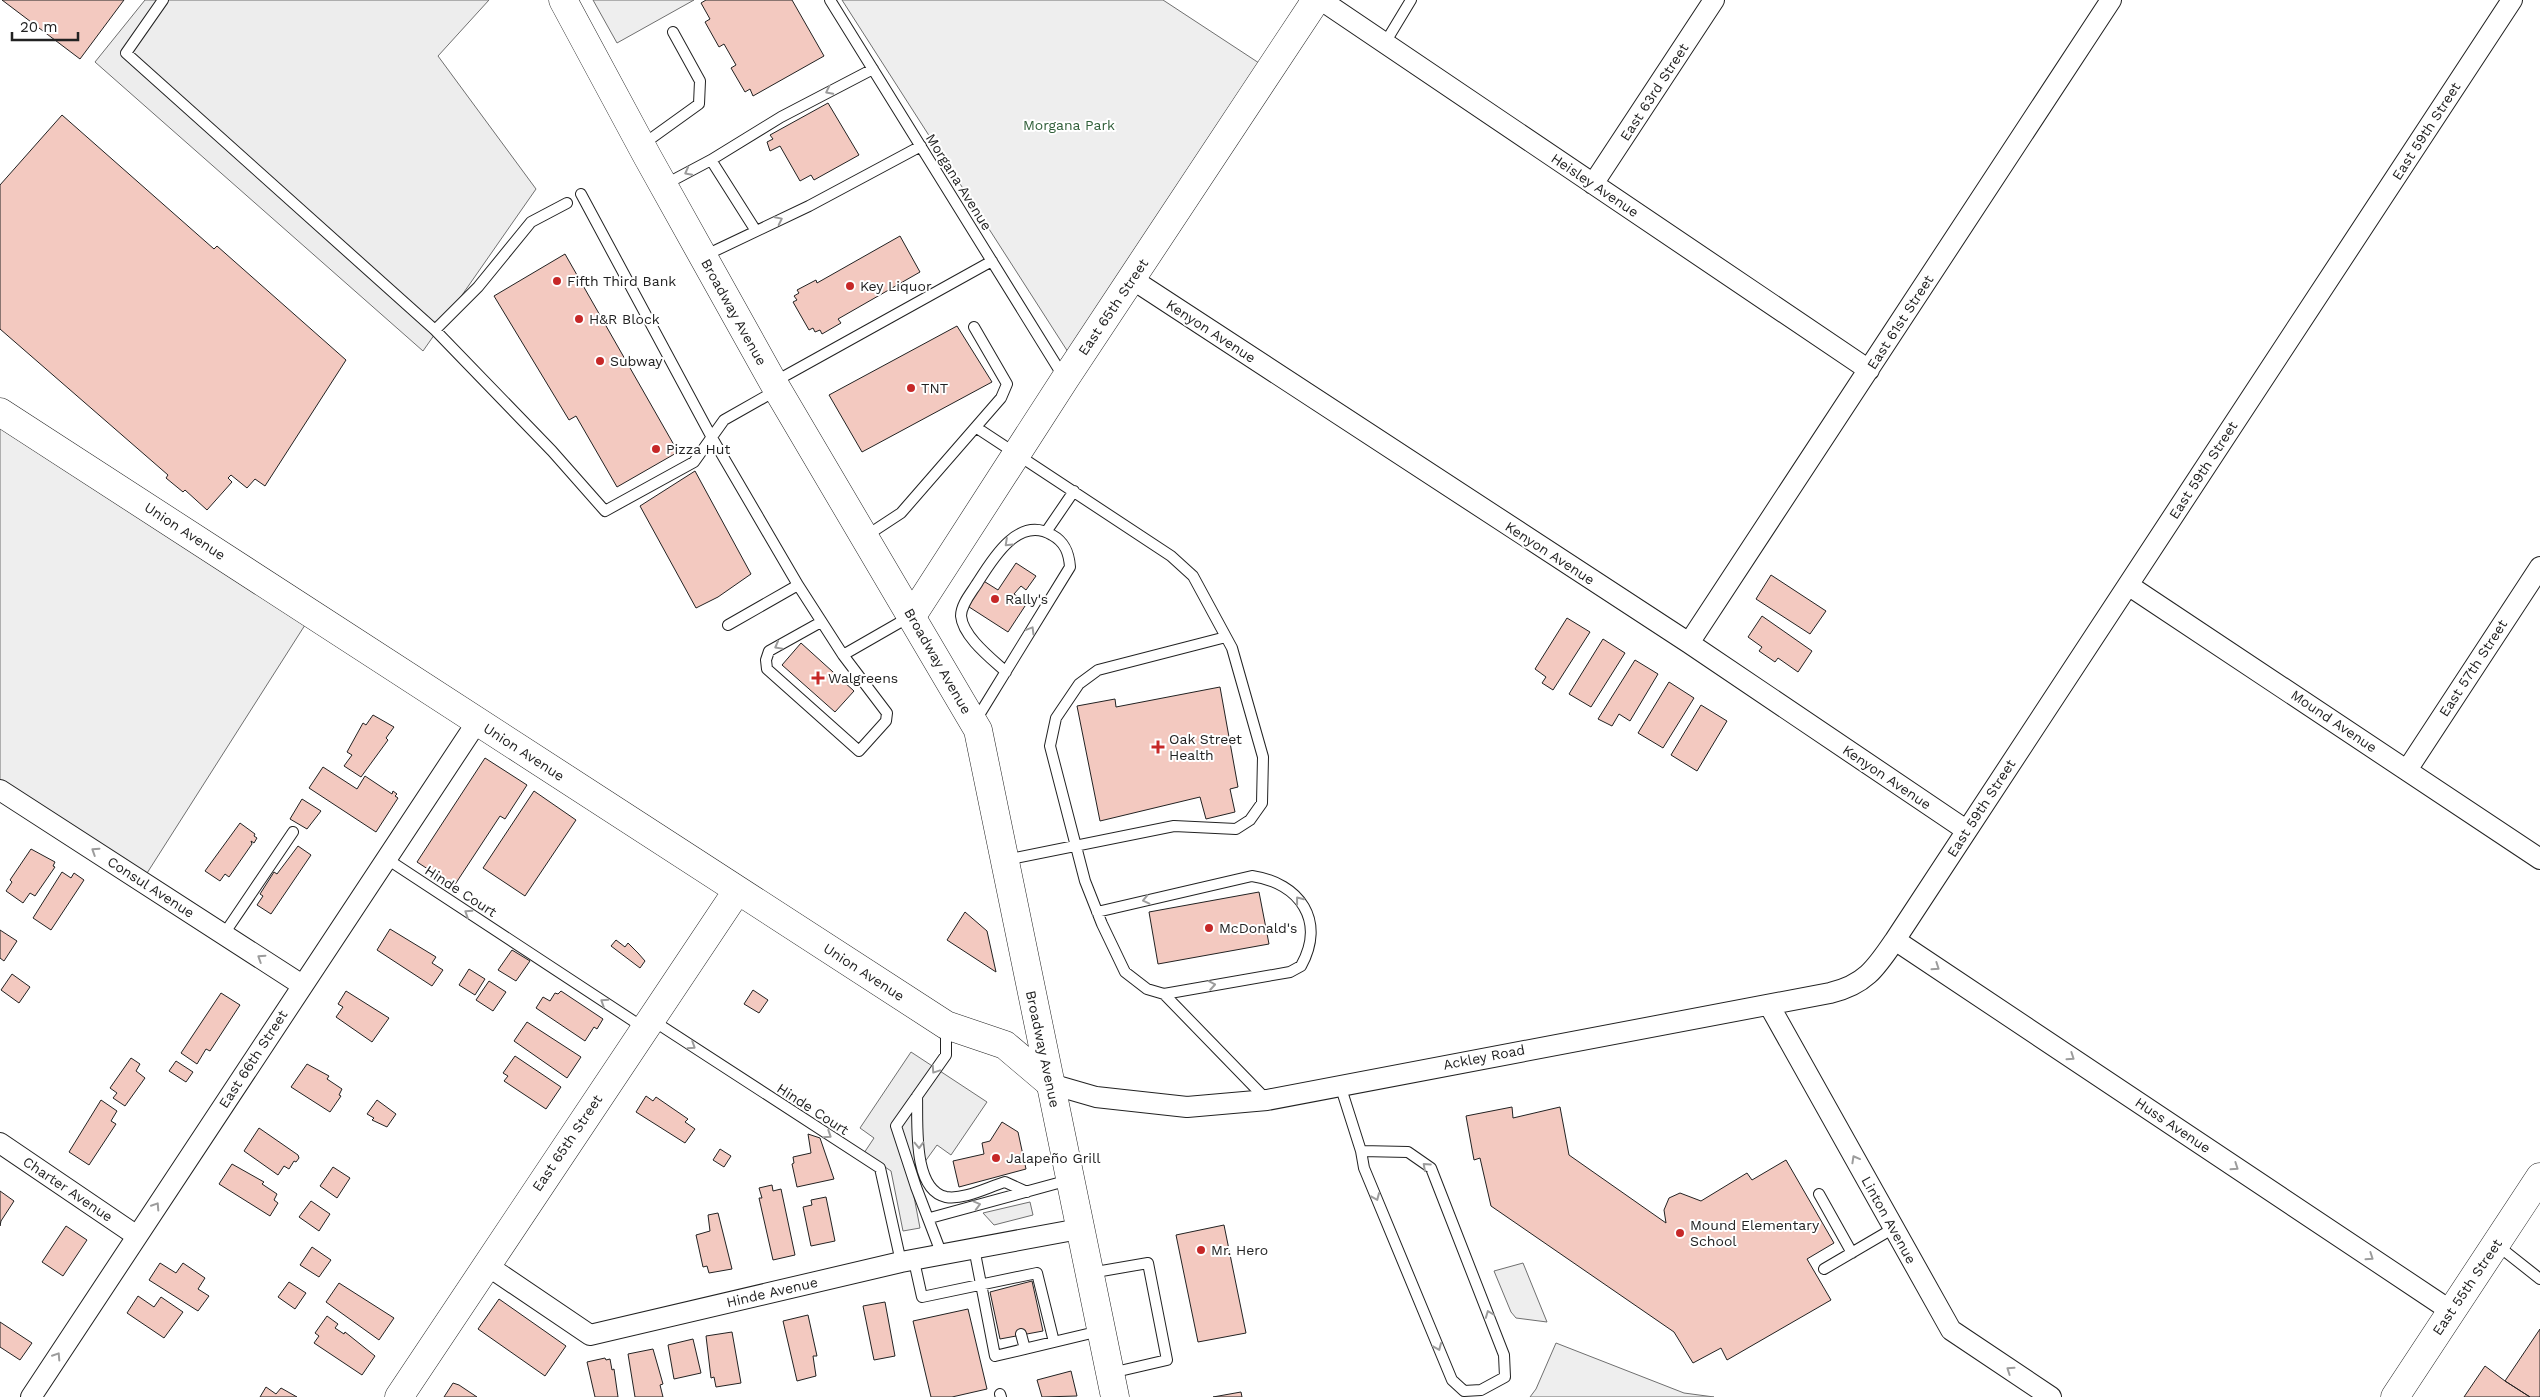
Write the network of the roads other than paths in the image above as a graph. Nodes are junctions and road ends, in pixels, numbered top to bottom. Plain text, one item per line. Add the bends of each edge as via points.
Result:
1 (163, 0) edge
2 (563, 0) edge
3 (830, 0) edge
4 (1316, 0) edge
5 (1321, 0) edge
6 (1411, 0) edge
7 (1714, 0) edge
8 (2111, 0) edge
9 (2512, 0) edge
10 (673, 32) dead end
11 (1385, 43) junction
12 (873, 69) junction
13 (642, 145) junction
14 (920, 146) junction
15 (711, 160) junction
16 (1593, 184) junction
17 (663, 186) junction
18 (581, 194) dead end
19 (567, 203) dead end
20 (756, 231) junction
21 (703, 256) junction
22 (992, 261) junction
23 (1132, 280) junction
24 (974, 327) dead end
25 (435, 330) junction
26 (1869, 370) junction
27 (1065, 379) junction
28 (776, 386) junction
29 (0, 412) edge
30 (976, 428) junction
31 (711, 436) junction
32 (1017, 454) junction
33 (1074, 491) junction
34 (1046, 532) junction
35 (866, 536) junction
36 (2540, 567) edge
37 (798, 585) junction
38 (2128, 585) junction
39 (912, 616) junction
40 (821, 622) junction
41 (728, 625) dead end
42 (1226, 637) junction
43 (1689, 643) junction
44 (843, 656) junction
45 (1006, 672) junction
46 (477, 722) junction
47 (974, 723) junction
48 (2406, 770) junction
49 (2, 795) edge
50 (1966, 830) junction
51 (293, 832) dead end
52 (1077, 845) junction
53 (2540, 858) edge
54 (387, 859) junction
55 (1004, 860) junction
56 (737, 891) junction
57 (1096, 912) junction
58 (224, 934) junction
59 (1895, 940) junction
60 (302, 985) junction
61 (1164, 994) junction
62 (1769, 1005) junction
63 (648, 1024) junction
64 (946, 1025) junction
65 (1051, 1084) junction
66 (1340, 1085) junction
67 (917, 1096) junction
68 (1267, 1100) junction
69 (0, 1143) edge
70 (1361, 1150) junction
71 (2540, 1177) edge
72 (1069, 1180) junction
73 (1027, 1192) junction
74 (1819, 1194) dead end
75 (930, 1218) junction
76 (1894, 1228) junction
77 (1079, 1229) junction
78 (137, 1236) junction
79 (2496, 1244) junction
80 (974, 1248) junction
81 (1852, 1253) junction
82 (942, 1255) junction
83 (908, 1261) junction
84 (485, 1264) junction
85 (1824, 1269) dead end
86 (1089, 1273) junction
87 (2540, 1279) edge
88 (982, 1286) junction
89 (2451, 1311) junction
90 (1101, 1330) junction
91 (1021, 1334) dead end
92 (1054, 1342) junction
93 (1025, 1349) junction
94 (1113, 1385) edge
95 (31, 1397) edge
96 (399, 1397) edge
97 (2051, 1397) edge
98 (2395, 1397) edge

1 - 25 lane via 126,53
2 - 13 main road, Broadway Avenue
3 - 12 lane, Morgana Avenue
4 - 23 main road, East 65th Street
5 - 11 street, Heisley Avenue
6 - 11 lane
7 - 16 street, East 63rd Street
8 - 26 street, East 61st Street
9 - 38 street, East 59th Street
10 - 13 lane via 700,81 699,104
11 - 16 street, Heisley Avenue
12 - 14 lane, Morgana Avenue
12 -> 15 lane via 781,117
13 - 17 main road, Broadway Avenue
20 -> 14 lane
14 - 22 lane, Morgana Avenue
15 -> 17 lane
15 - 20 lane
16 - 26 street, Heisley Avenue
17 - 21 main road, Broadway Avenue
18 - 31 lane
19 - 25 lane via 531,222 478,287
20 - 21 lane
21 - 28 main road, Broadway Avenue
22 - 27 lane, Morgana Avenue
22 - 28 lane
23 - 27 main road, East 65th Street
23 - 43 street, Kenyon Avenue
24 - 30 lane via 1008,384 1001,398
25 - 31 lane via 552,450 605,511 694,462
26 - 43 street, East 61st Street
27 - 32 main road, East 65th Street
28 - 31 lane via 724,420
28 - 35 main road, Broadway Avenue
29 - 46 main road, Union Avenue
30 - 32 lane
30 - 35 lane via 901,513
31 - 37 lane
32 - 33 lane
32 - 39 main road, East 65th Street
33 - 34 lane
33 - 42 lane via 1171,556 1192,576
45 -> 34 lane via 1070,567 1065,546
34 -> 45 lane via 1035,529 1014,538 995,556 963,605 963,623 978,647
35 - 39 main road, Broadway Avenue
36 - 48 street, East 57th Street
37 - 40 lane
37 - 41 lane
38 - 48 street, Mound Avenue
38 - 50 street, East 59th Street
39 - 44 lane
39 - 47 main road, Broadway Avenue
40 - 44 lane
40 -> 44 lane via 769,651 767,669 860,751 886,721 886,713
42 - 52 lane via 1098,670 1079,684 1056,718 1050,746
42 - 52 lane via 1263,757 1262,803 1250,820 1236,829 1174,826
43 - 50 street, Kenyon Avenue
45 - 47 lane
46 - 54 street, East 66th Street
46 - 56 main road, Union Avenue
47 - 55 main road, Broadway Avenue
48 - 53 street, Mound Avenue
58 -> 49 street, Consul Avenue
50 - 59 street, East 59th Street
51 - 58 lane
52 - 55 lane
52 - 57 lane
54 - 60 street, East 66th Street
63 -> 54 lane, Hinde Court
55 - 65 main road, Broadway Avenue
56 - 63 main road, East 65th Street
56 - 64 main road, Union Avenue
57 - 61 lane via 1125,972 1147,990
61 -> 57 lane via 1290,972 1301,966 1311,941 1312,926 1295,894 1276,882 1252,876
60 -> 58 street, Consul Avenue
59 - 62 street, Ackley Road via 1876,968 1848,989
59 -> 89 street, Huss Avenue
78 -> 60 street, East 66th Street
61 - 68 lane
62 - 66 street, Ackley Road
76 -> 62 street, Linton Avenue
63 -> 83 lane, Hinde Court via 880,1168
63 - 84 main road, East 65th Street
64 - 65 main road, Union Avenue via 1005,1045
64 -> 67 lane via 946,1055
65 - 68 street, Ackley Road via 1096,1097 1187,1107
65 - 72 main road, Broadway Avenue
66 - 68 street, Ackley Road
66 - 70 lane
67 -> 73 lane via 919,1158 924,1177 933,1191 945,1197 958,1197 1005,1182
67 - 75 lane via 896,1126 916,1188
69 - 78 street, Charter Avenue
70 -> 70 lane via 1364,1168 1452,1380 1464,1391 1481,1390 1505,1377 1504,1355 1431,1168 1408,1152
71 - 79 main road, East 55th Street
72 - 73 lane
72 - 77 main road, Broadway Avenue
75 -> 73 lane
74 - 81 lane
75 - 82 lane
76 - 81 lane
97 -> 76 street, Linton Avenue via 1950,1330
77 - 80 street, Hinde Avenue
77 - 86 main road, Broadway Avenue
95 -> 78 street, East 66th Street
79 - 87 lane
79 - 89 main road, East 55th Street
80 - 82 street, Hinde Avenue
80 - 88 lane
81 - 85 lane
82 - 83 street, Hinde Avenue
83 - 84 street, Hinde Avenue via 590,1335
83 - 88 lane, Hinde Court via 922,1297
84 - 96 main road, East 65th Street
86 - 90 main road, Broadway Avenue
86 - 94 lane via 1148,1263 1167,1360
88 - 92 lane via 1011,1283 1037,1273
88 - 93 lane via 995,1356
89 - 98 main road, East 55th Street
90 - 92 lane
90 - 94 main road, Broadway Avenue
91 - 93 lane
92 - 93 lane

